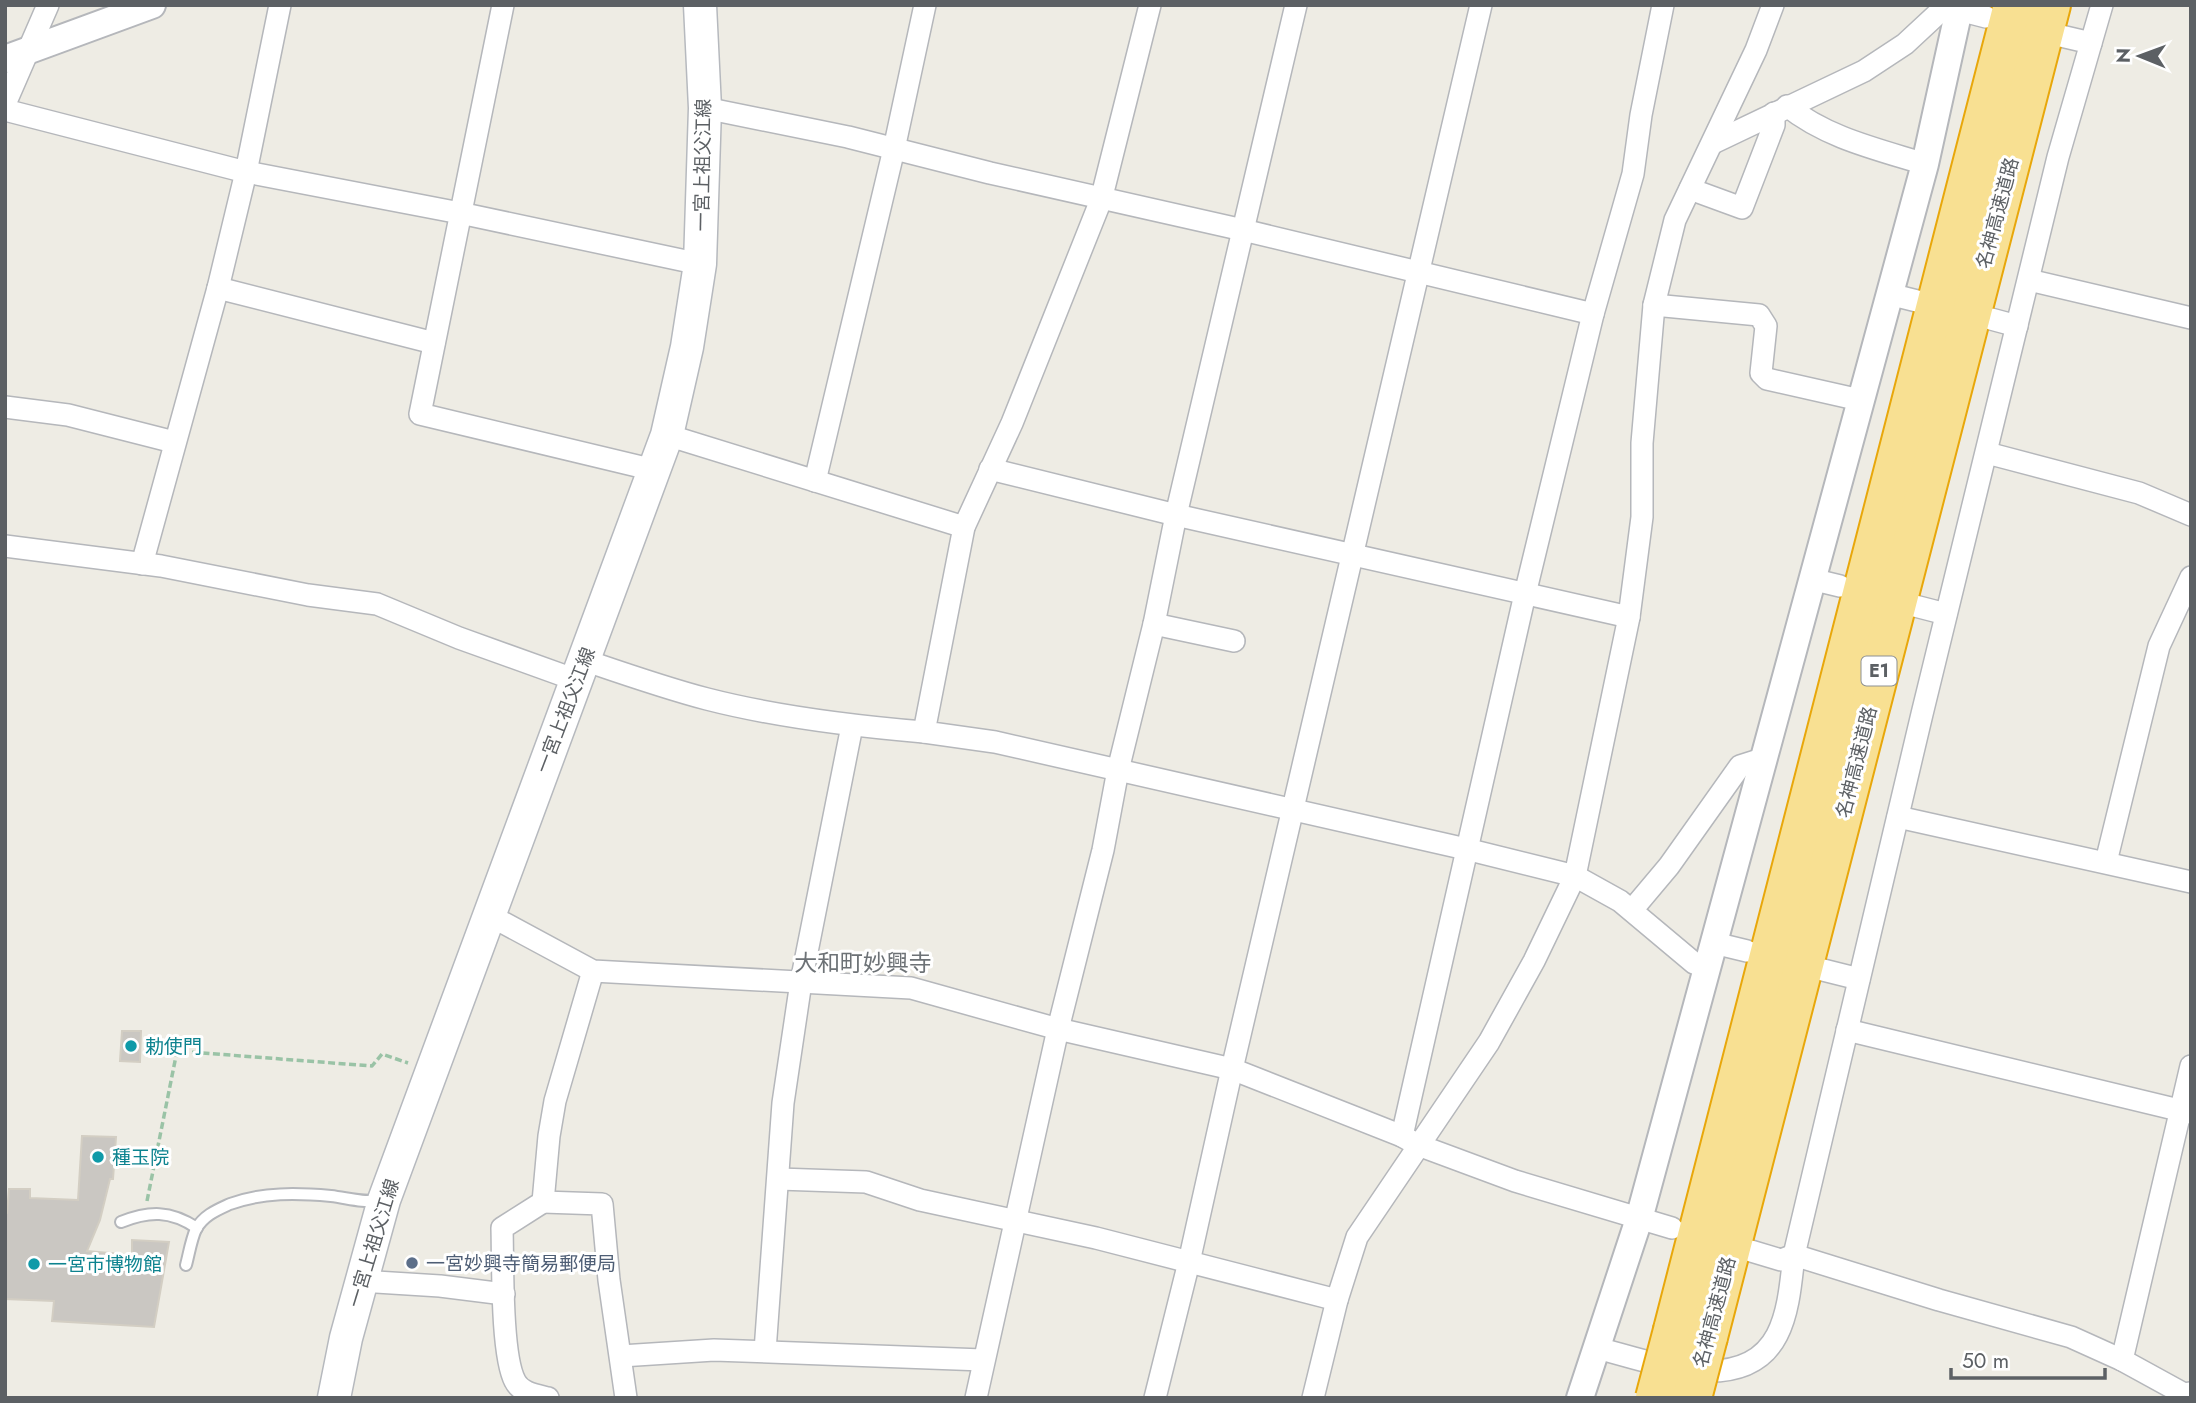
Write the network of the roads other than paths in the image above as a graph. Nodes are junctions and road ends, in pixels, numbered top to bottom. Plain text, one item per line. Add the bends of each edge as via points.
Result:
1 (48, 5) edge
2 (152, 5) edge
3 (280, 5) edge
4 (503, 5) edge
5 (700, 5) edge
6 (925, 5) edge
7 (1150, 5) edge
8 (1296, 5) edge
9 (1481, 5) edge
10 (1663, 5) edge
11 (1773, 5) edge
12 (2102, 5) edge
13 (1955, 7) edge
14 (2000, 11) edge
15 (2056, 20) edge
16 (2091, 43) junction
17 (17, 54) edge
18 (5, 104) edge
19 (705, 108) junction
20 (5, 110) edge
21 (1780, 110) junction
22 (1713, 143) junction
23 (894, 149) junction
24 (1925, 164) junction
25 (246, 172) junction
26 (1690, 189) junction
27 (1101, 200) junction
28 (460, 213) junction
29 (1243, 230) junction
30 (700, 264) junction
31 (1418, 271) junction
32 (2029, 280) junction
33 (218, 288) junction
34 (1889, 294) junction
35 (1917, 301) dead end
36 (1654, 305) junction
37 (1593, 314) junction
38 (2191, 318) edge
39 (1991, 319) dead end
40 (2017, 326) junction
41 (434, 343) junction
42 (1860, 400) junction
43 (5, 407) edge
44 (667, 435) junction
45 (174, 442) junction
46 (1987, 453) junction
47 (990, 469) junction
48 (654, 470) junction
49 (815, 481) junction
50 (1176, 515) junction
51 (2191, 515) edge
52 (964, 527) junction
53 (5, 546) edge
54 (1352, 553) junction
55 (142, 564) junction
56 (2191, 577) edge
57 (1811, 579) junction
58 (1840, 586) dead end
59 (1525, 594) junction
60 (1915, 606) dead end
61 (1947, 614) junction
62 (1629, 617) junction
63 (1154, 624) junction
64 (1234, 641) dead end
65 (580, 670) junction
66 (852, 726) junction
67 (924, 732) junction
68 (1762, 759) junction
69 (1118, 770) junction
70 (1292, 811) junction
71 (1898, 817) junction
72 (1466, 849) junction
73 (2106, 862) junction
74 (1575, 876) junction
75 (2191, 882) edge
76 (1632, 910) junction
77 (489, 915) junction
78 (1747, 951) dead end
79 (1710, 956) junction
80 (1823, 970) dead end
81 (593, 971) junction
82 (1859, 979) junction
83 (801, 982) junction
84 (1058, 1029) junction
85 (1847, 1030) junction
86 (2191, 1066) edge
87 (1231, 1069) junction
88 (2186, 1111) edge
89 (1410, 1141) junction
90 (779, 1179) junction
91 (384, 1200) junction
92 (543, 1202) junction
93 (1639, 1219) junction
94 (1014, 1221) junction
95 (121, 1222) dead end
96 (197, 1228) junction
97 (1672, 1228) dead end
98 (1751, 1251) dead end
99 (1794, 1255) junction
100 (1189, 1262) junction
101 (186, 1265) dead end
102 (360, 1281) junction
103 (504, 1294) junction
104 (1337, 1300) junction
105 (1690, 1334) junction
106 (1597, 1348) junction
107 (765, 1352) junction
108 (621, 1356) junction
109 (983, 1360) junction
110 (2122, 1360) junction
111 (2191, 1393) edge
112 (626, 1397) edge
113 (978, 1397) edge
114 (334, 1398) edge
115 (548, 1398) edge
116 (618, 1398) edge
117 (1155, 1398) edge
118 (1313, 1398) edge
119 (1580, 1398) edge
120 (1656, 1398) edge
121 (1692, 1398) edge

1 - 17 street
2 - 17 street
3 - 25 street
4 - 28 street
5 - 19 main road, 一宮上祖父江線
6 - 23 street
7 - 27 street
8 - 29 street
9 - 31 street
10 - 37 street via 1633,174
11 - 22 street
12 - 16 street
13 - 14 street
13 - 21 street via 1864,71
13 - 24 street
14 - 105 highway, 名神高速道路 / E1
15 - 16 street
15 - 105 highway, 名神高速道路 / E1
16 - 32 street
17 - 18 street
19 - 23 street
19 - 30 main road, 一宮上祖父江線
20 - 25 street
21 - 22 street
21 - 24 street via 1835,135
21 - 26 street via 1742,208
22 - 26 street
23 - 27 street
23 - 49 street
24 - 34 street
25 - 28 street
25 - 33 street
26 - 36 street via 1675,220
27 - 29 street
27 - 47 street
28 - 30 street
28 - 41 street
29 - 31 street
29 - 50 street
30 - 44 main road, 一宮上祖父江線
31 - 37 street
31 - 54 street
32 - 38 street
32 - 40 street
33 - 41 street
33 - 45 street
34 - 35 street
34 - 42 street
36 - 42 street via 1759,315 1766,326 1760,373 1767,379
36 - 62 street via 1642,443 1642,517
37 - 59 street
39 - 40 street
40 - 46 street
41 - 48 street via 420,414
42 - 57 street
43 - 45 street via 68,415
44 - 48 main road, 一宮上祖父江線
44 - 49 street
45 - 55 street
46 - 51 street via 2139,493
46 - 61 street
47 - 50 street
47 - 52 street
48 - 65 main road, 一宮上祖父江線
49 - 52 street
50 - 54 street
50 - 63 street
52 - 67 street
53 - 55 street
54 - 59 street
54 - 70 street
55 - 65 street via 377,604 459,638
56 - 73 street via 2159,646
57 - 58 street
57 - 68 street
59 - 62 street
59 - 72 street
60 - 61 street
61 - 71 street
62 - 74 street
63 - 64 street
63 - 69 street
65 - 66 street
65 - 77 main road, 一宮上祖父江線
66 - 67 street
66 - 83 street
67 - 69 street via 995,742
68 - 76 street via 1740,766
68 - 79 street
69 - 70 street
69 - 84 street
70 - 72 street
70 - 87 street
71 - 73 street
71 - 82 street
72 - 74 street
72 - 89 street
73 - 75 street
74 - 76 street
74 - 89 street via 1489,1042
76 - 79 street via 1694,963
77 - 81 street
77 - 91 main road, 一宮上祖父江線
78 - 79 street
79 - 93 street
80 - 82 street
81 - 83 street
81 - 92 street via 555,1101
82 - 85 street
83 - 84 street via 911,988
83 - 90 street via 783,1103
84 - 87 street
84 - 94 street
85 - 88 street
85 - 99 street
86 - 88 street
87 - 89 street
87 - 100 street
88 - 110 street
89 - 93 street via 1515,1181
89 - 104 street via 1357,1237
90 - 94 street via 866,1182 920,1200
90 - 107 street
91 - 96 lane via 270,1195 212,1212
91 - 102 main road, 一宮上祖父江線
92 - 103 street via 502,1228
92 - 108 street via 602,1204
93 - 97 street
93 - 106 street
94 - 100 street
94 - 109 street
95 - 96 lane via 145,1213 170,1215
96 - 101 lane
98 - 99 street via 1782,1260
99 - 106 street via 1777,1334 1766,1351 1748,1364 1727,1370 1688,1371
99 - 110 street via 2071,1337
100 - 104 street
100 - 117 street
102 - 103 street
102 - 114 main road, 一宮上祖父江線
103 - 115 street via 508,1355 515,1382 527,1392
104 - 118 street
105 - 120 highway, 名神高速道路 / E1, bridge
105 - 121 highway, 名神高速道路 / E1, bridge
106 - 119 street
107 - 108 street
107 - 109 street
108 - 112 street
109 - 113 street
110 - 111 street
112 - 116 street

